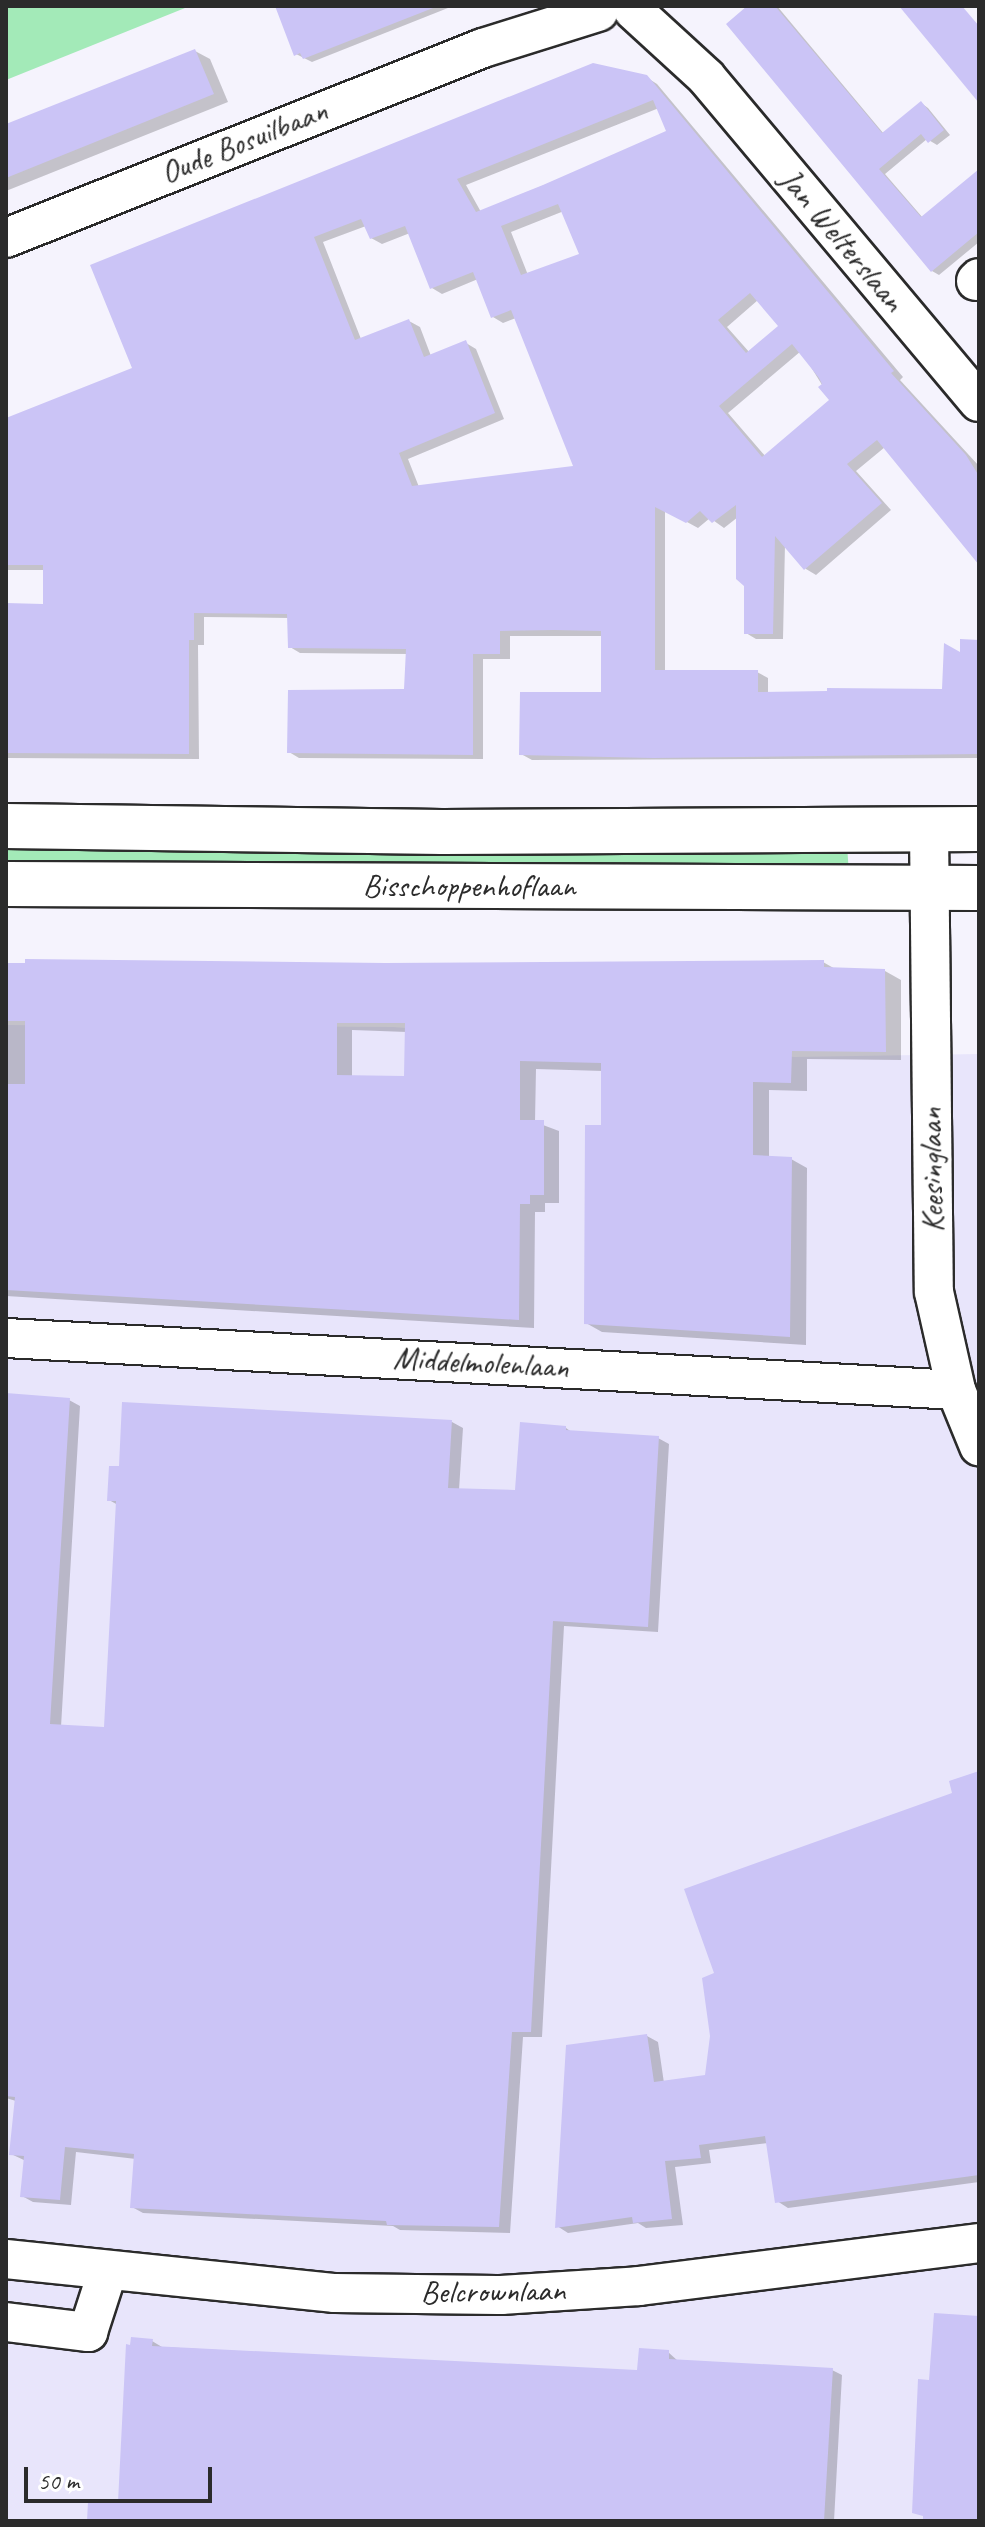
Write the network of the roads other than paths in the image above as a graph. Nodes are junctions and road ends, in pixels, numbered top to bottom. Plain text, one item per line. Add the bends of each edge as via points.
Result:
1 (544, 6) edge
2 (626, 8) edge
3 (483, 48) junction
4 (6, 238) edge
5 (979, 402) edge
6 (6, 826) edge
7 (929, 829) junction
8 (979, 829) edge
9 (6, 884) edge
10 (932, 887) junction
11 (979, 888) edge
12 (6, 1338) edge
13 (956, 1390) junction
14 (979, 1446) edge
15 (979, 2243) edge
16 (6, 2259) edge
17 (108, 2270) junction
18 (6, 2322) edge

1 - 3 street, Oude Bosuilbaan
2 - 3 street, Oude Bosuilbaan
2 - 5 street, Jan Welterslaan via 706,77
3 - 4 street, Oude Bosuilbaan
6 - 7 main road, Bisschoppenhoflaan via 442,832
7 - 8 main road, Bisschoppenhoflaan
7 - 10 street
9 - 10 main road, Bisschoppenhoflaan
10 - 11 main road, Bisschoppenhoflaan
10 - 13 street, Keesinglaan via 934,1292
12 - 13 street, Middelmolenlaan
13 - 14 street, Keesinglaan
15 - 17 street, Belcrownlaan via 639,2286 501,2295 335,2293
16 - 17 street, Belcrownlaan
17 - 18 street via 88,2332

